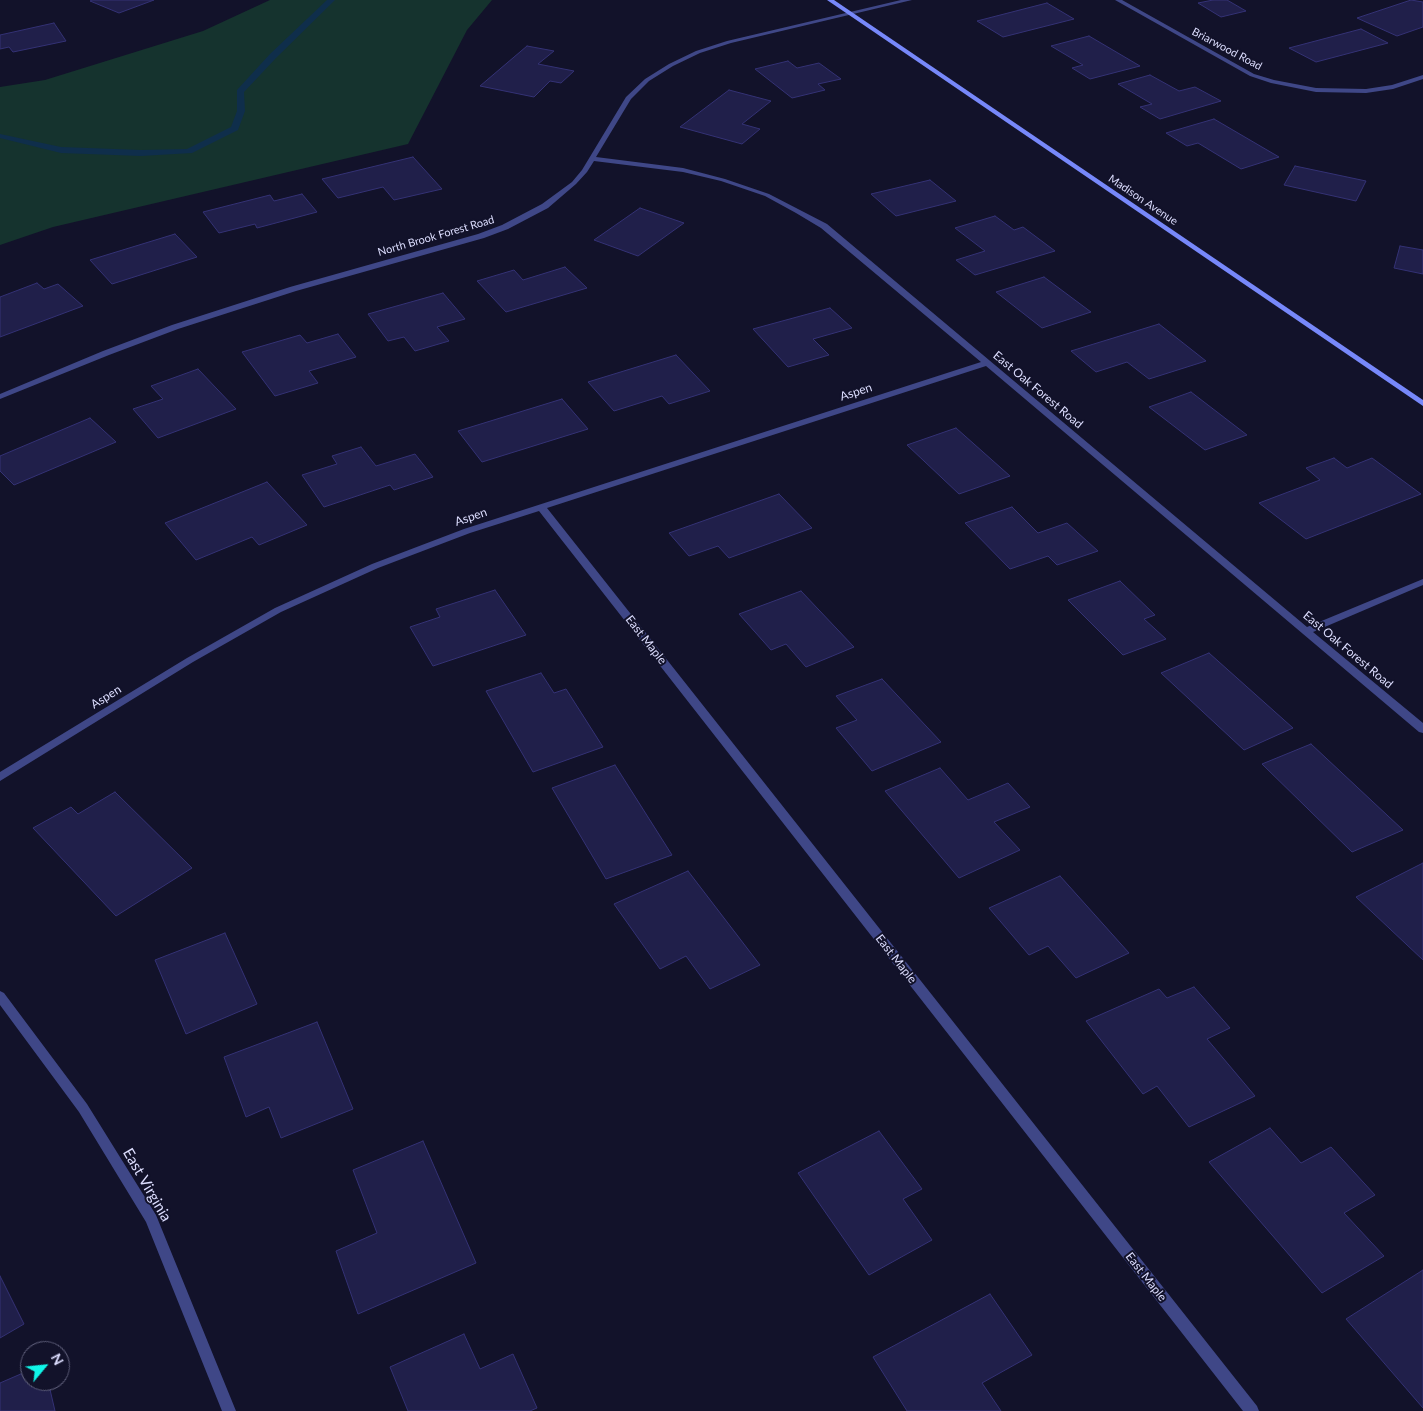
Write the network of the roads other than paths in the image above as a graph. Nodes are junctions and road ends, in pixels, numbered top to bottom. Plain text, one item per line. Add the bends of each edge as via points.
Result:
1 (830, 0) edge
2 (910, 0) edge
3 (1118, 0) edge
4 (850, 14) junction
5 (1423, 77) edge
6 (592, 159) junction
7 (987, 363) junction
8 (0, 397) edge
9 (1423, 404) edge
10 (541, 506) junction
11 (1423, 582) edge
12 (1306, 631) junction
13 (1423, 730) edge
14 (0, 777) edge
15 (0, 996) edge
16 (229, 1411) edge
17 (1252, 1411) edge

1 - 4 main road, Madison Avenue
2 - 4 street, North Brook Forest Road
3 - 5 street, Briarwood Road via 1252,75 1273,82 1316,90 1366,91 1393,87
4 - 6 street, North Brook Forest Road via 729,42 671,64 628,98
4 - 9 main road, Madison Avenue
6 - 7 street, East Oak Forest Road via 683,170 723,180 767,195 799,211 824,226
6 - 8 street, North Brook Forest Road via 562,195 505,227 175,327
7 - 10 street, Aspen
7 - 12 street, East Oak Forest Road
10 - 14 street, Aspen via 375,566 278,610
10 - 17 street, East Maple
11 - 12 street
12 - 13 street, East Oak Forest Road
15 - 16 street, East Virginia via 83,1108 151,1219

